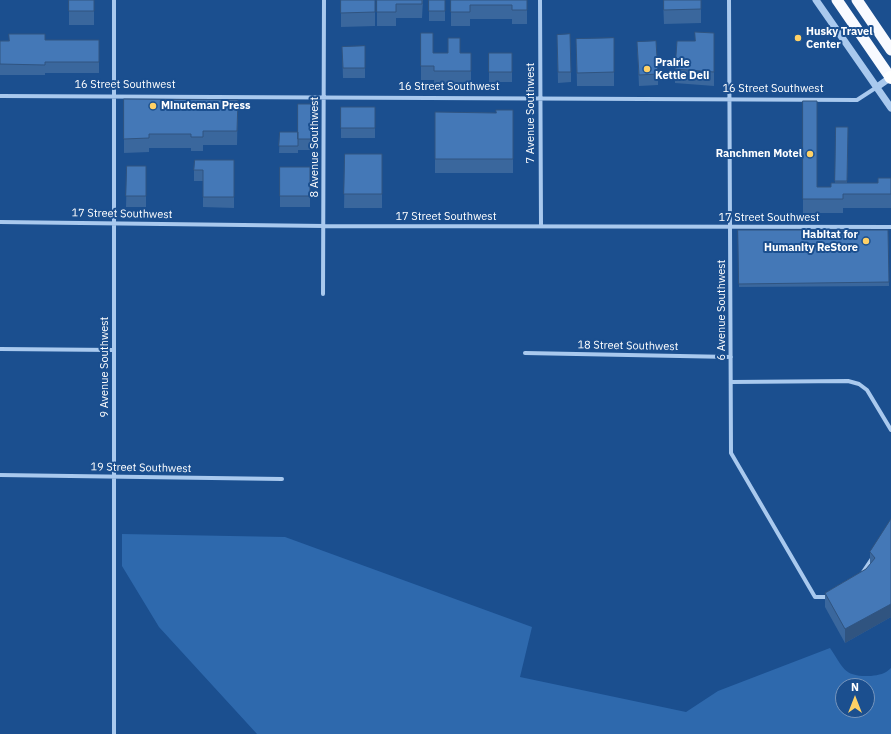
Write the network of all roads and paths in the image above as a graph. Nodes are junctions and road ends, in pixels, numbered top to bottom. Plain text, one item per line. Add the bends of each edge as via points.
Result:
1 (114, 0) edge
2 (324, 0) edge
3 (540, 0) edge
4 (729, 0) edge
5 (816, 0) edge
6 (837, 0) edge
7 (857, 0) edge
8 (891, 50) edge
9 (891, 77) edge
10 (877, 87) junction
11 (0, 96) edge
12 (114, 96) junction
13 (324, 97) junction
14 (540, 98) junction
15 (730, 99) junction
16 (891, 108) edge
17 (0, 222) edge
18 (114, 222) junction
19 (324, 226) junction
20 (541, 226) junction
21 (730, 227) junction
22 (891, 227) edge
23 (323, 294) dead end
24 (0, 349) edge
25 (114, 350) junction
26 (525, 353) dead end
27 (731, 357) junction
28 (731, 382) junction
29 (891, 430) edge
30 (0, 476) edge
31 (114, 476) junction
32 (282, 479) dead end
33 (875, 554) edge
34 (857, 582) edge
35 (834, 596) edge
36 (114, 734) edge

1 - 12 street, 9 Avenue Southwest
2 - 13 street, 8 Avenue Southwest
3 - 14 street, 7 Avenue Southwest
4 - 15 street, 6 Avenue Southwest
5 - 10 street
6 - 9 highway
7 - 8 highway
9 - 10 street, 16 Street Southwest
10 - 15 street, 16 Street Southwest via 857,100
10 - 16 street
11 - 12 street, 16 Street Southwest
12 - 13 street, 16 Street Southwest
12 - 18 street, 9 Avenue Southwest
13 - 14 street, 16 Street Southwest
13 - 19 street, 8 Avenue Southwest
14 - 15 street, 16 Street Southwest
14 - 20 street, 7 Avenue Southwest
15 - 21 street, 6 Avenue Southwest
17 - 18 street, 17 Street Southwest
18 - 19 street, 17 Street Southwest
18 - 25 street, 9 Avenue Southwest
19 - 20 street, 17 Street Southwest
19 - 23 street, 8 Avenue Southwest
20 - 21 street, 17 Street Southwest
21 - 22 street, 17 Street Southwest
21 - 27 street, 6 Avenue Southwest
24 - 25 street
25 - 31 street, 9 Avenue Southwest
26 - 27 street, 18 Street Southwest
27 - 28 street, 6 Avenue Southwest
28 - 29 street via 848,381 859,384 867,390
28 - 35 street, 6 Avenue Southwest via 731,453 815,597
30 - 31 street, 19 Street Southwest
31 - 32 street, 19 Street Southwest
31 - 36 street, 9 Avenue Southwest
33 - 34 street

